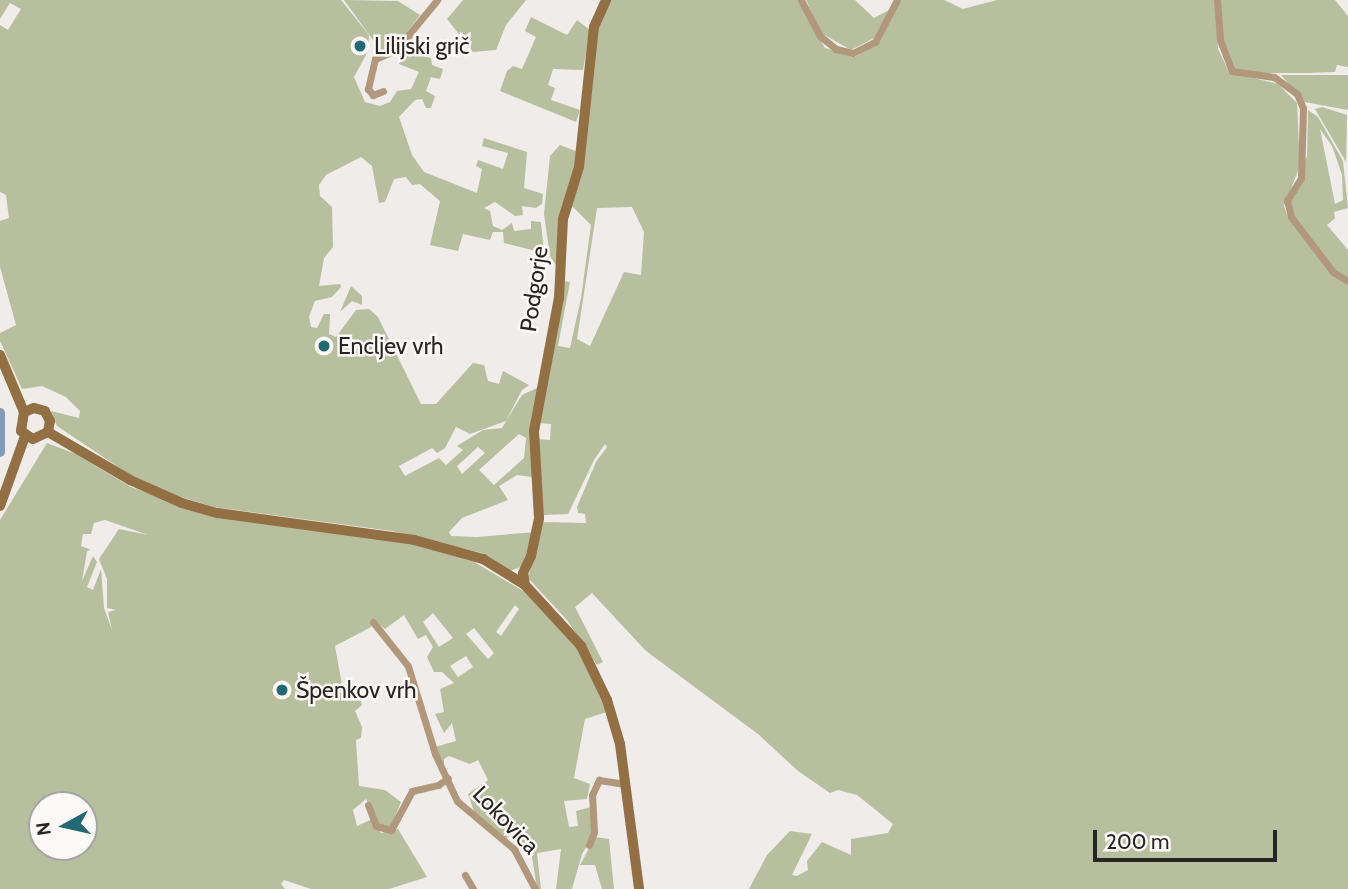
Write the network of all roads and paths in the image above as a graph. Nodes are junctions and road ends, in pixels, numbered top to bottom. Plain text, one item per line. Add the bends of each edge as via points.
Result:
1 (437, 0) edge
2 (606, 0) edge
3 (801, 0) edge
4 (897, 0) edge
5 (1217, 0) edge
6 (383, 91) dead end
7 (1348, 281) edge
8 (0, 355) edge
9 (24, 412) junction
10 (48, 432) junction
11 (25, 436) junction
12 (0, 506) edge
13 (525, 585) junction
14 (373, 622) dead end
15 (448, 778) junction
16 (625, 784) junction
17 (368, 805) dead end
18 (589, 845) dead end
19 (465, 874) dead end
20 (473, 889) edge
21 (535, 889) edge
22 (639, 889) edge

1 - 6 street via 396,50 375,59 369,89 373,95
2 - 13 main road, Podgorje via 594,27 579,167 563,219 559,298 534,431 539,517 523,573
3 - 4 street via 820,36 836,49 853,53 875,42
5 - 7 street via 1220,40 1232,71 1274,77 1297,94 1303,108 1304,158 1301,178 1287,200 1292,216 1333,272
8 - 9 main road
9 - 10 main road via 34,408 45,411 50,421
9 - 11 main road via 19,424
10 - 11 main road via 41,438
10 - 13 main road via 130,480 182,503 218,513 414,540 482,559
11 - 12 main road
13 - 16 main road via 563,624 593,668 620,744
14 - 15 street, Lokovica via 408,666 435,754
15 - 17 street, Lokovica via 412,791 391,830 376,826
15 - 21 street, Lokovica via 462,807 521,857
16 - 18 street via 599,780 592,795 594,832
16 - 22 main road
19 - 20 street

